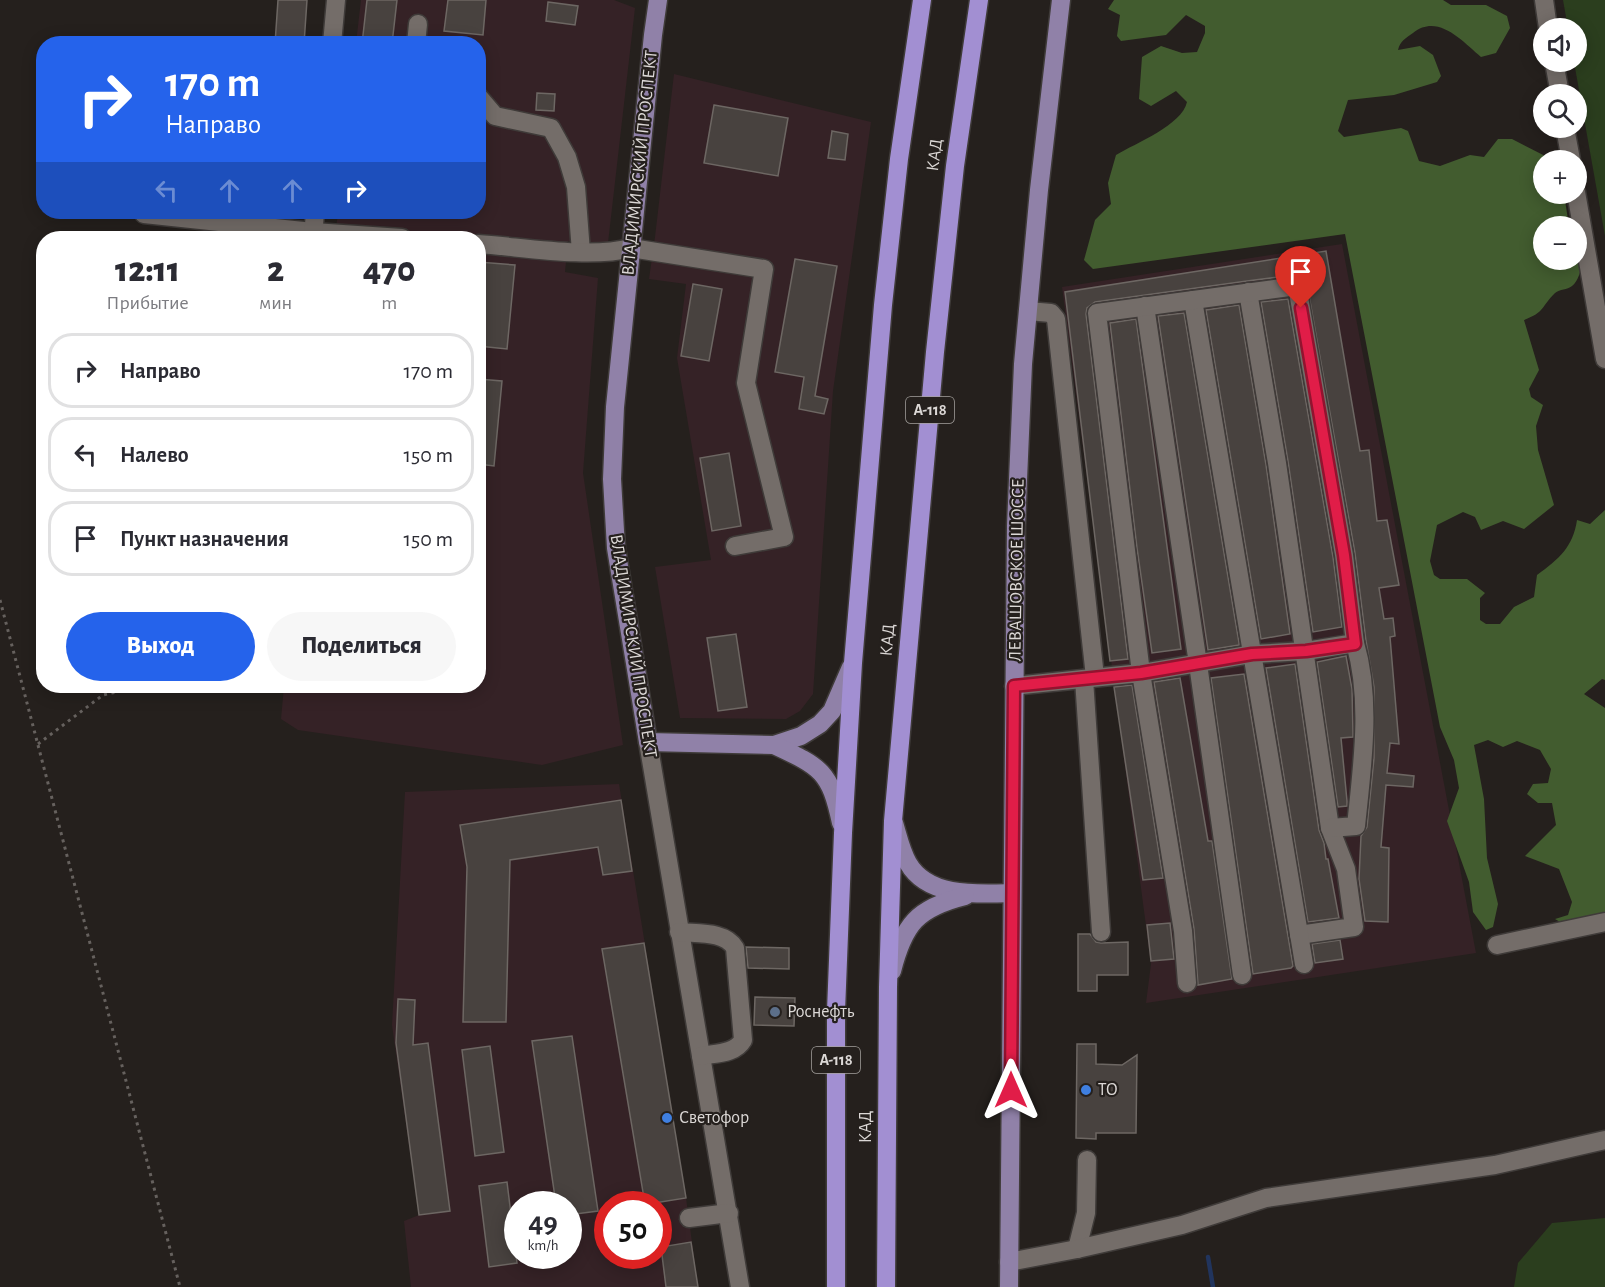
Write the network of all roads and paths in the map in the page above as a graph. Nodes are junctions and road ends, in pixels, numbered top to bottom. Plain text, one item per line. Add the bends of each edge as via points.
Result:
1 (336, 0) edge
2 (658, 0) edge
3 (922, 0) edge
4 (979, 0) edge
5 (1061, 0) edge
6 (1544, 0) edge
7 (1547, 18) edge
8 (418, 24) dead end
9 (333, 36) edge
10 (417, 36) edge
11 (486, 105) edge
12 (1578, 204) edge
13 (184, 219) edge
14 (281, 231) edge
15 (486, 245) edge
16 (631, 248) junction
17 (581, 252) junction
18 (1248, 292) junction
19 (1193, 300) junction
20 (1145, 306) junction
21 (1028, 311) junction
22 (1605, 359) edge
23 (735, 546) dead end
24 (0, 600) edge
25 (1355, 644) junction
26 (1306, 651) junction
27 (1252, 654) junction
28 (853, 663) junction
29 (1198, 664) junction
30 (1141, 673) junction
31 (1089, 678) junction
32 (1014, 686) junction
33 (115, 693) edge
34 (648, 742) junction
35 (38, 744) junction
36 (774, 746) junction
37 (893, 821) junction
38 (1330, 828) junction
39 (843, 833) junction
40 (1012, 893) junction
41 (972, 894) junction
42 (1605, 922) edge
43 (679, 932) junction
44 (1101, 932) dead end
45 (1299, 935) junction
46 (1497, 945) dead end
47 (1304, 964) dead end
48 (1242, 975) dead end
49 (1188, 983) dead end
50 (888, 987) junction
51 (701, 1056) junction
52 (1605, 1140) edge
53 (1087, 1160) dead end
54 (729, 1213) junction
55 (689, 1218) dead end
56 (1077, 1249) junction
57 (1009, 1262) junction
58 (180, 1287) edge
59 (740, 1287) edge
60 (836, 1287) edge
61 (886, 1287) edge
62 (1009, 1287) edge

1 - 9 street
2 - 16 main road, ВЛАДИМИРСКИЙ ПРОСПЕКТ
3 - 28 highway, КАД / А-118 via 883,305
4 - 37 highway, КАД / А-118 via 940,306
5 - 21 main road, ЛЕВАШОВСКОЕ ШОССЕ
6 - 7 street
8 - 10 street
11 - 17 street via 495,116 551,128 567,157 576,187
12 - 22 street
13 - 14 street
15 - 17 street
16 - 17 street
16 - 23 street via 764,269 746,383 784,537
16 - 34 main road, ВЛАДИМИРСКИЙ ПРОСПЕКТ via 612,479 616,548
18 - 19 street
18 - 25 street via 1297,286 1344,555
18 - 26 street
19 - 20 street
19 - 27 street
20 - 29 street
20 - 30 street via 1097,313
21 - 31 street via 1051,313 1056,319
21 - 32 main road, ЛЕВАШОВСКОЕ ШОССЕ via 1016,526
24 - 35 path
25 - 26 street
25 - 38 street via 1362,666 1364,717 1356,826
26 - 27 street
26 - 38 street
27 - 29 street
27 - 45 street
28 - 36 main road via 832,711 820,724
28 - 39 highway, КАД / А-118
29 - 30 street
29 - 48 street
30 - 31 street
30 - 49 street
31 - 32 street
31 - 44 street
32 - 40 main road, ЛЕВАШОВСКОЕ ШОССЕ
33 - 35 path via 103,696
34 - 36 main road
34 - 43 street, ВЛАДИМИРСКИЙ ПРОСПЕКТ
35 - 58 path
36 - 39 main road via 818,768 835,795
37 - 41 main road via 908,863 917,875 946,890
37 - 50 highway, КАД / А-118
38 - 45 street via 1346,869 1354,927
39 - 60 highway, КАД / А-118 via 836,1011
40 - 41 main road
40 - 57 main road, ЛЕВАШОВСКОЕ ШОССЕ
41 - 50 main road via 930,907 912,923 899,945
42 - 46 street
43 - 51 street, ВЛАДИМИРСКИЙ ПРОСПЕКТ
43 - 51 street via 719,936 735,948 743,1040 732,1050
45 - 47 street
50 - 61 highway, КАД / А-118
51 - 54 street, ВЛАДИМИРСКИЙ ПРОСПЕКТ
52 - 56 street via 1495,1165 1266,1198 1182,1225
53 - 56 street via 1086,1213
54 - 55 street
54 - 59 street, ВЛАДИМИРСКИЙ ПРОСПЕКТ
56 - 57 street
57 - 62 main road, ЛЕВАШОВСКОЕ ШОССЕ

